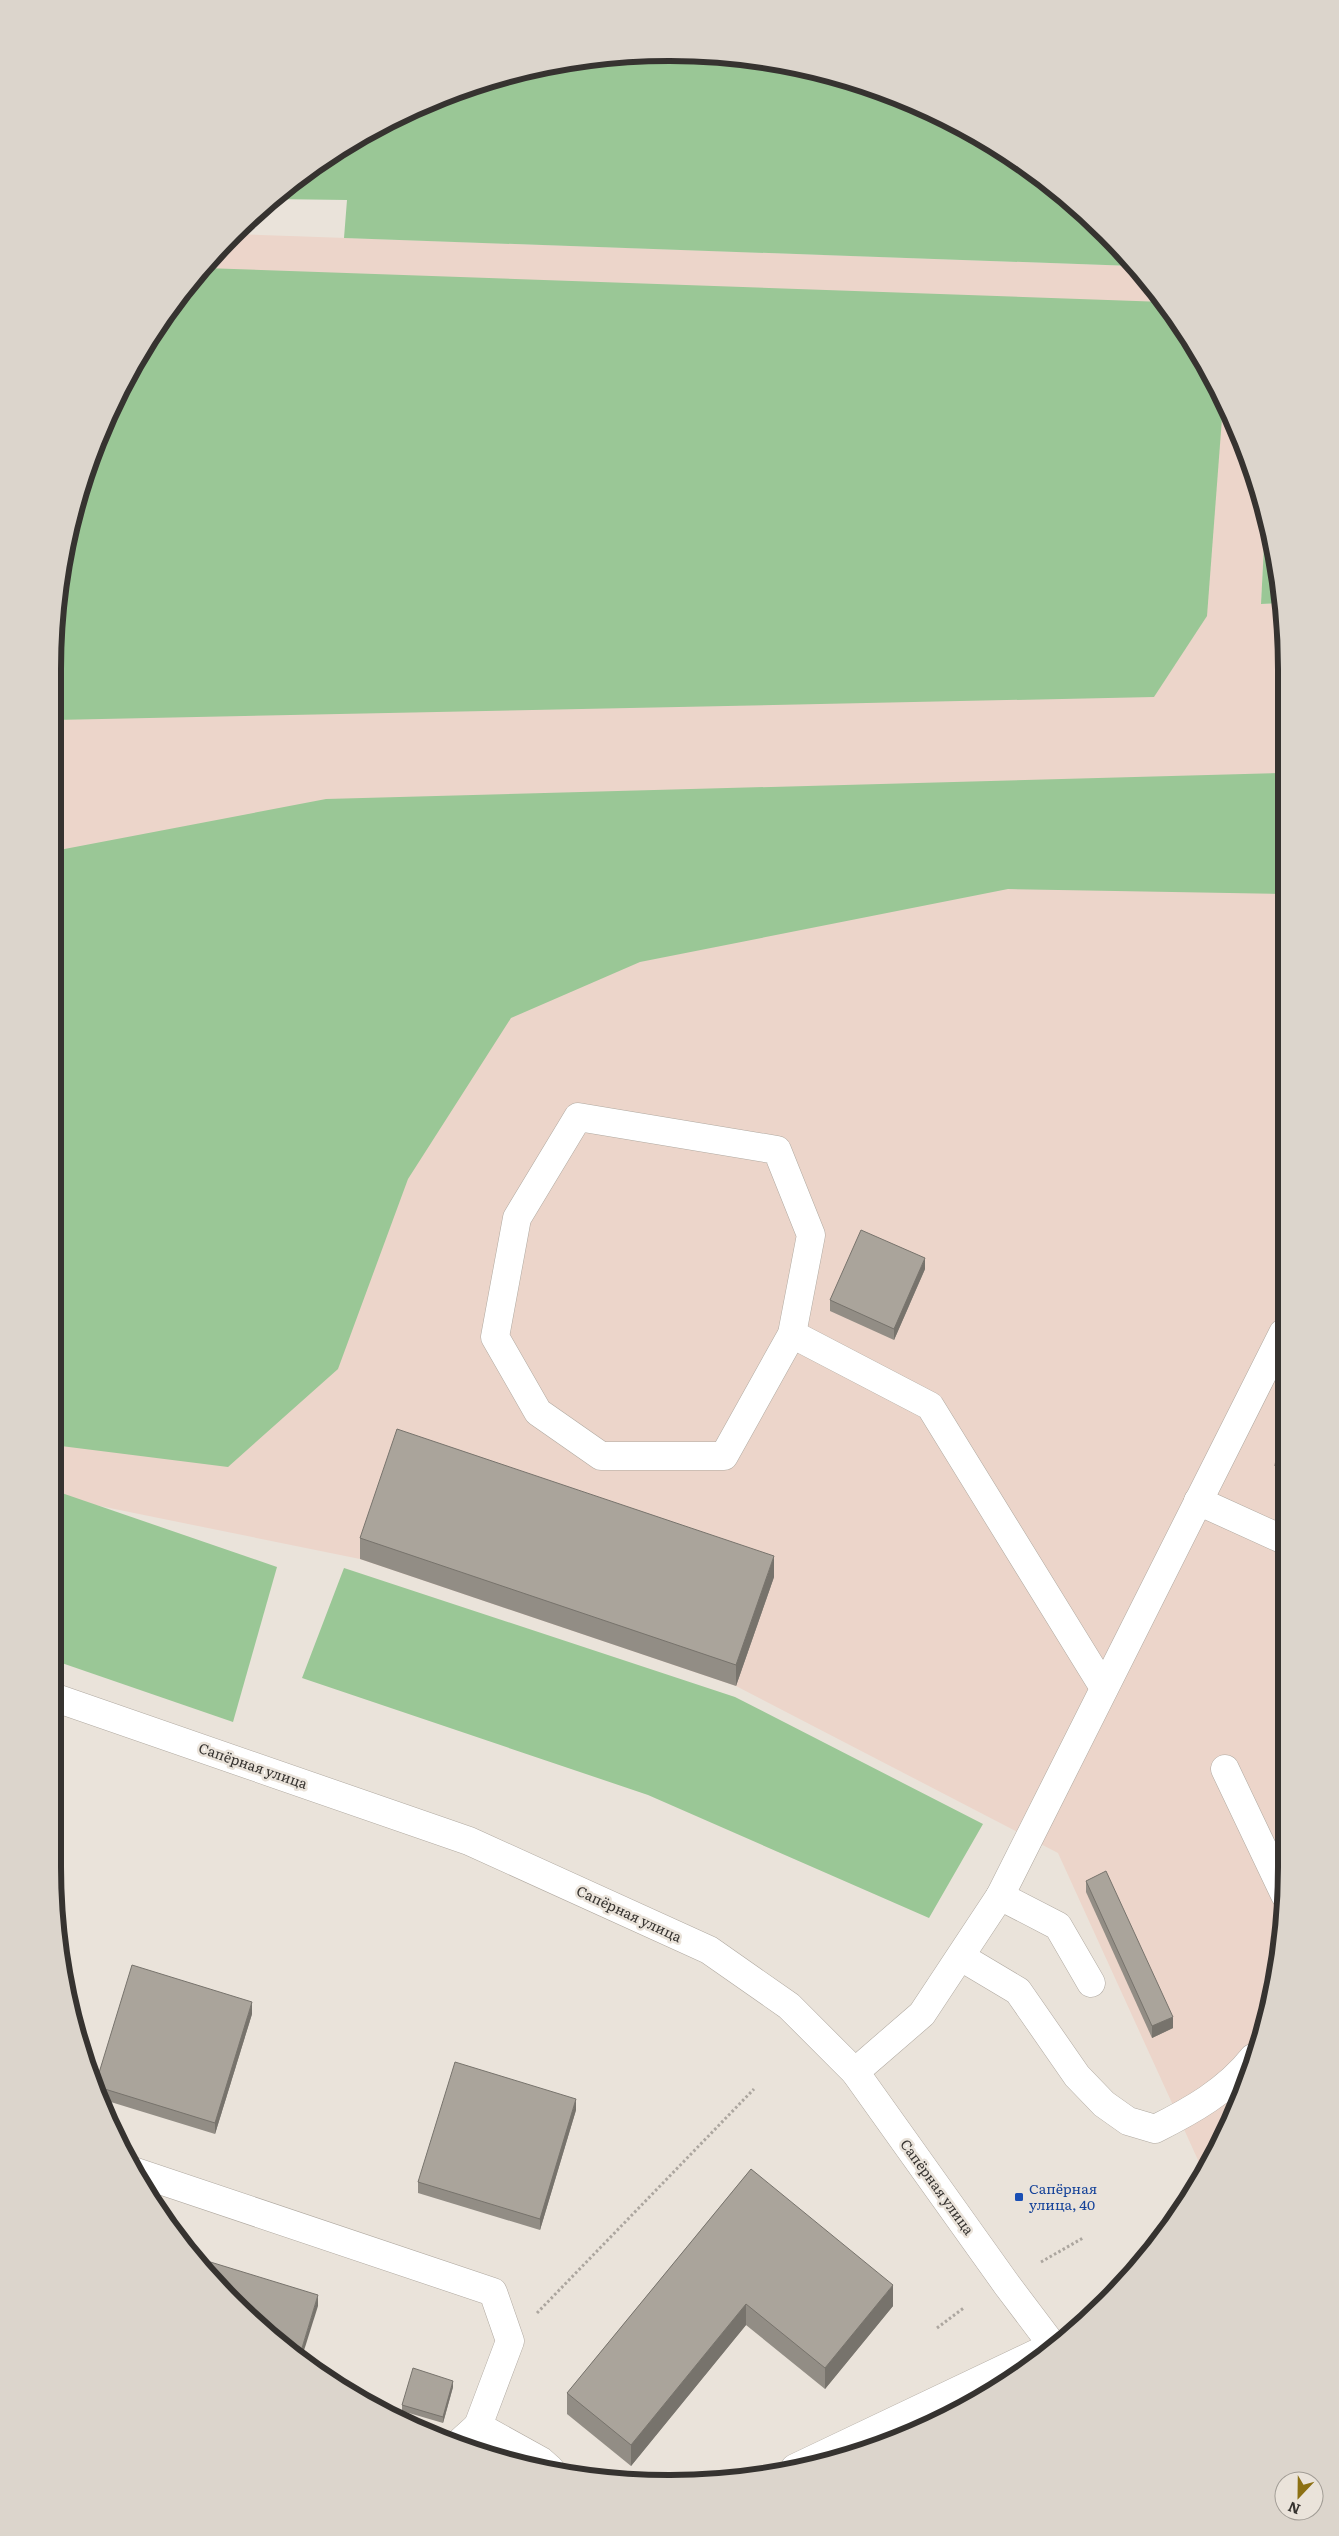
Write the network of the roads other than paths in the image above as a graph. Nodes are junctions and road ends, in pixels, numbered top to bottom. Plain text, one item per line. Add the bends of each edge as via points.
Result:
1 (792, 1334) junction
2 (1278, 1346) edge
3 (1198, 1502) junction
4 (1278, 1537) edge
5 (1104, 1688) junction
6 (61, 1700) edge
7 (1224, 1769) dead end
8 (1277, 1878) edge
9 (1000, 1896) junction
10 (961, 1957) junction
11 (1090, 1983) dead end
12 (854, 2072) junction
13 (1240, 2074) edge
14 (150, 2183) edge
15 (1051, 2341) edge
16 (1028, 2357) edge
17 (478, 2426) junction
18 (464, 2438) edge
19 (822, 2455) edge
20 (537, 2460) edge

1 - 1 street via 811,1235 777,1150 578,1117 517,1218 495,1337 538,1412 601,1456 724,1456
1 - 5 street via 930,1406
2 - 3 street
3 - 4 street
3 - 5 street
5 - 9 street
6 - 12 street, Сапёрная улица via 469,1841 708,1950 789,2006
7 - 8 street
9 - 10 street
9 - 11 street via 1058,1926
10 - 12 street via 922,2014
10 - 13 street via 1018,1991 1077,2076 1104,2104 1128,2121 1155,2129 1197,2108
12 - 15 street, Сапёрная улица
14 - 17 street via 494,2292 510,2341
16 - 19 street
17 - 18 street
17 - 20 street

